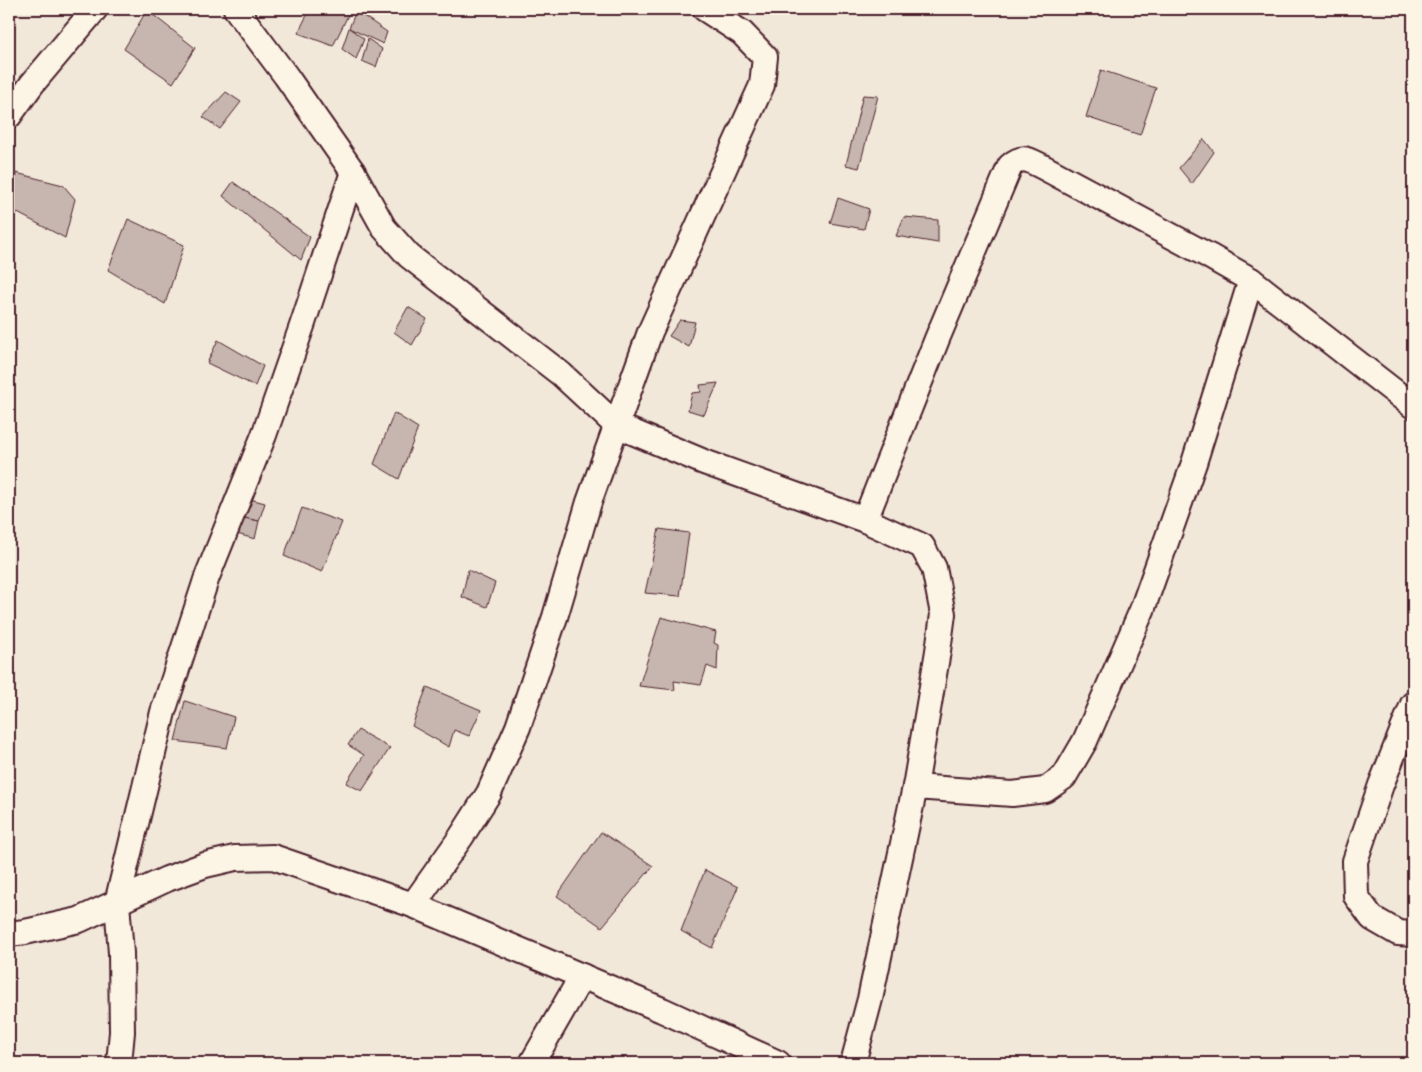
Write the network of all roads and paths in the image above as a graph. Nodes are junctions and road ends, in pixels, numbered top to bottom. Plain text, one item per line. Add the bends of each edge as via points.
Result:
1 (95, 9) edge
2 (236, 9) edge
3 (705, 9) edge
4 (9, 116) edge
5 (354, 172) junction
6 (1251, 280) junction
7 (1413, 406) edge
8 (616, 425) junction
9 (864, 520) junction
10 (1413, 704) edge
11 (915, 787) junction
12 (117, 903) junction
13 (413, 905) junction
14 (9, 934) edge
15 (1413, 934) edge
16 (582, 976) junction
17 (119, 1063) edge
18 (532, 1063) edge
19 (776, 1063) edge
20 (853, 1063) edge

1 - 4 street
2 - 5 street
3 - 8 street via 742,33 765,57 762,85 650,332
5 - 8 street via 384,228 409,256 561,374
5 - 12 street via 264,435 207,577 166,703
6 - 7 street
6 - 9 street via 1043,166 1025,158 1016,160 1010,166
6 - 11 street via 1194,464 1142,610 1085,741 1064,777 1045,790 1012,794
8 - 9 street via 704,462
8 - 13 street via 518,727 489,793
9 - 11 street via 922,546 934,568 942,614
10 - 15 street via 1355,861 1356,896 1372,918 1398,933
11 - 20 street via 870,999
12 - 13 street via 205,865 235,858 273,858
12 - 14 street via 79,920
12 - 17 street via 122,1012
13 - 16 street
16 - 18 street
16 - 19 street

